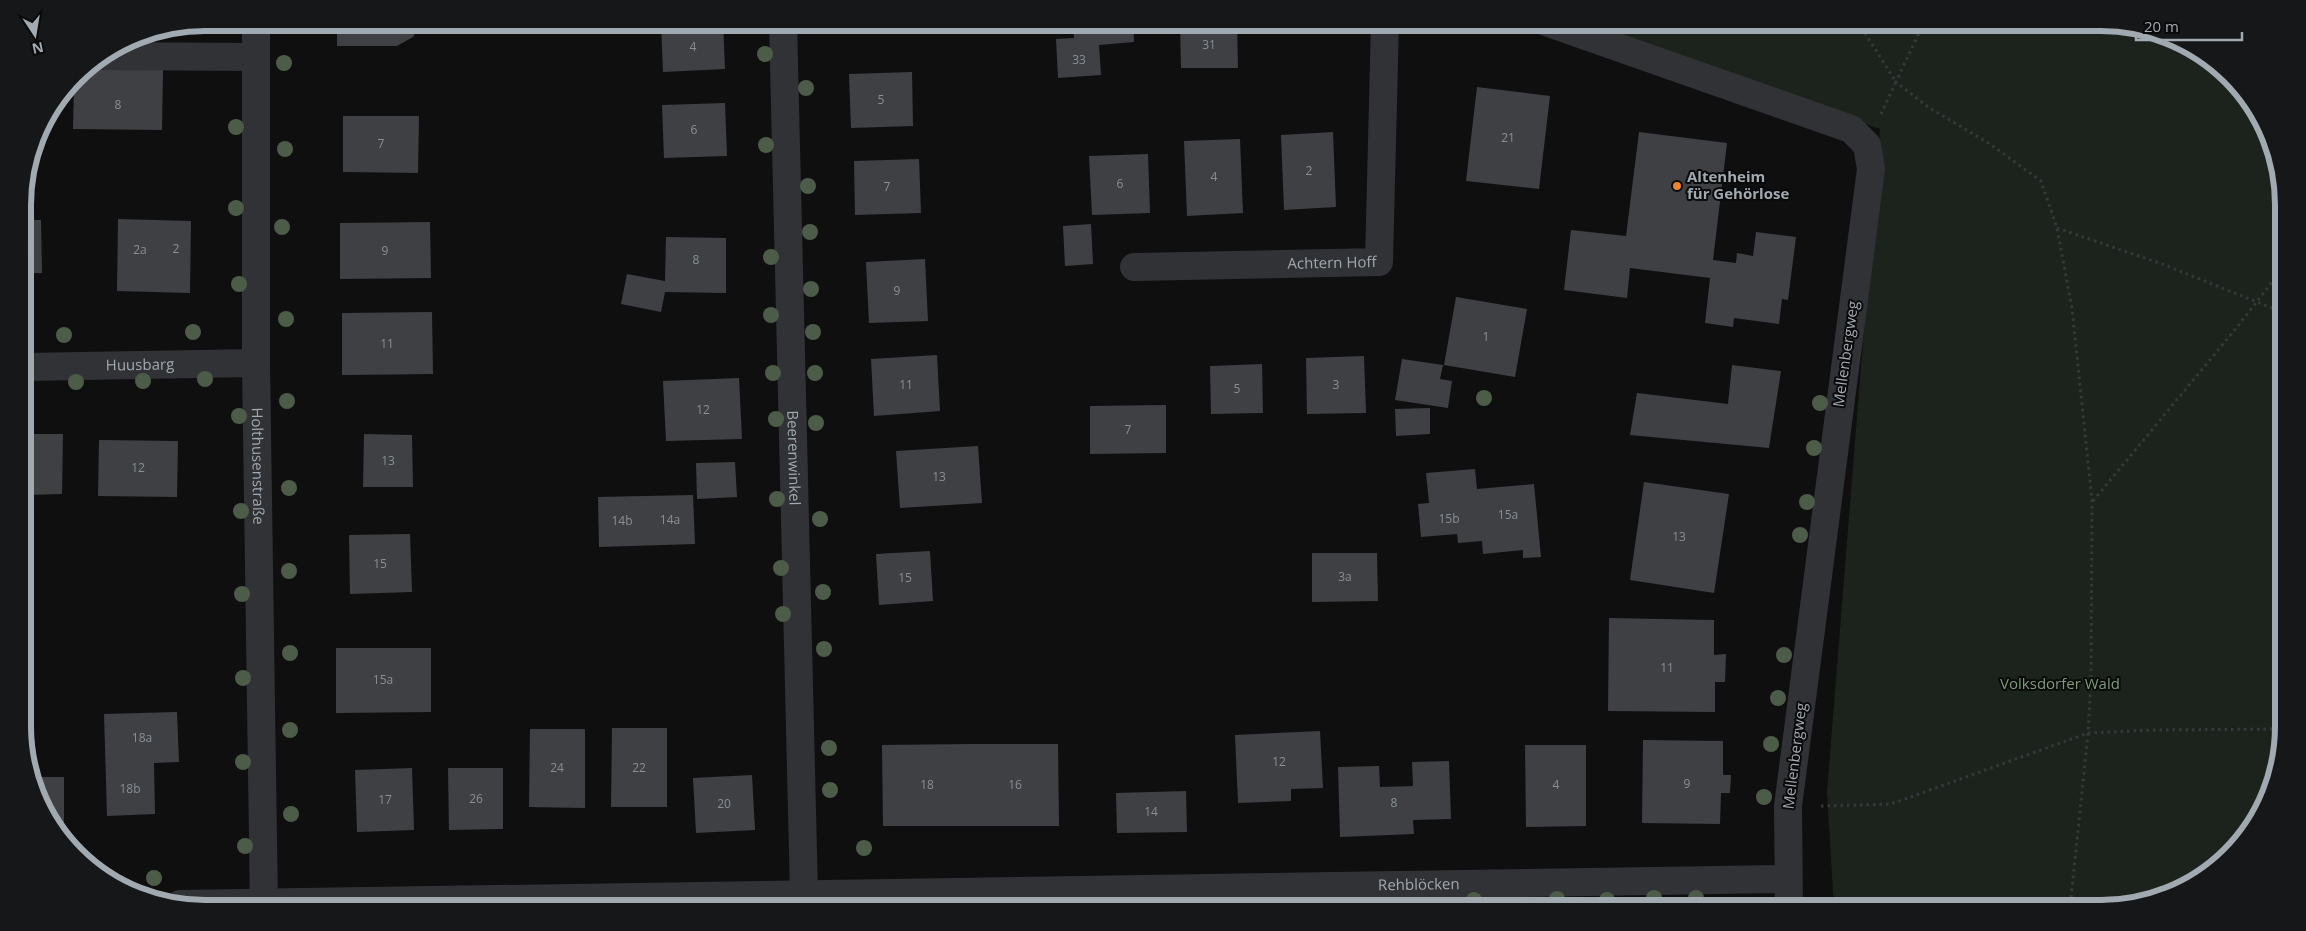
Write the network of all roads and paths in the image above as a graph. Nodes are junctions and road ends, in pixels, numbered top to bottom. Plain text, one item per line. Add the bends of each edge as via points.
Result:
1 (1385, 31) edge
2 (1572, 31) edge
3 (1864, 31) edge
4 (1920, 31) edge
5 (256, 32) edge
6 (783, 32) edge
7 (116, 56) edge
8 (256, 57) junction
9 (1896, 82) junction
10 (2057, 228) junction
11 (1134, 267) dead end
12 (2275, 279) edge
13 (2257, 303) junction
14 (2275, 309) edge
15 (256, 363) junction
16 (32, 367) edge
17 (2092, 501) junction
18 (2275, 728) edge
19 (2088, 734) junction
20 (1788, 806) junction
21 (1787, 879) junction
22 (804, 894) junction
23 (1788, 899) edge
24 (2071, 899) edge
25 (264, 900) edge
26 (747, 900) edge

1 - 11 street, Achtern Hoff via 1379,262
2 - 20 street, Mellenbergweg via 1851,129 1867,144 1871,169
3 - 9 path
4 - 9 path
5 - 8 street, Holthusenstraße
6 - 22 street, Beerenwinkel
7 - 8 street
8 - 15 street, Holthusenstraße
9 - 10 path via 1928,107 1990,144 2042,181
10 - 13 path via 2162,264
10 - 17 path via 2073,317
12 - 13 path
13 - 14 path
13 - 17 path
15 - 16 street, Huusbarg
15 - 25 street, Holthusenstraße
17 - 19 path
18 - 19 path
19 - 20 path via 1891,804
19 - 24 path
20 - 21 street, Mellenbergweg
21 - 22 street, Rehblöcken
21 - 23 street, Mellenbergweg
22 - 26 street, Rehblöcken

